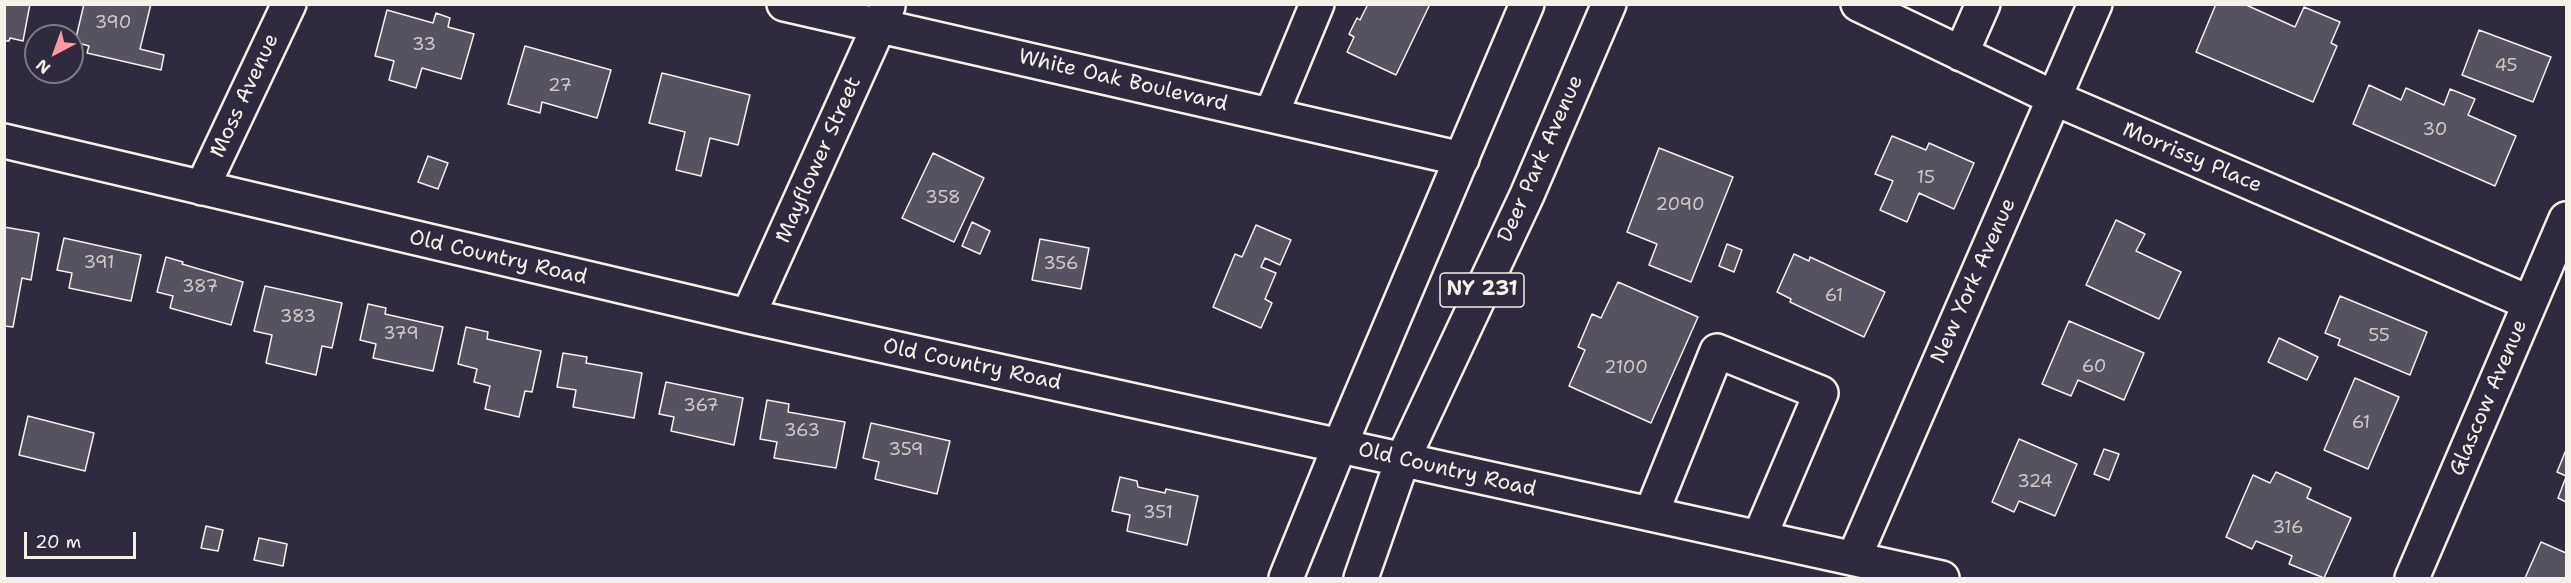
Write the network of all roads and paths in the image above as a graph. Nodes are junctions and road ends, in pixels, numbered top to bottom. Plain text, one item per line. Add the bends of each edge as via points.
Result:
1 (289, 4) edge
2 (784, 4) edge
3 (1317, 4) edge
4 (1527, 4) edge
5 (1609, 4) edge
6 (1858, 4) edge
7 (1983, 4) edge
8 (2095, 4) edge
9 (884, 15) edge
10 (1961, 54) junction
11 (2054, 98) junction
12 (1271, 115) junction
13 (4, 141) edge
14 (1462, 159) junction
15 (201, 188) junction
16 (2566, 219) edge
17 (2530, 303) junction
18 (748, 316) junction
19 (1340, 445) junction
20 (1402, 461) junction
21 (1651, 514) junction
22 (1759, 538) junction
23 (1854, 558) junction
24 (1286, 579) edge
25 (1361, 579) edge
26 (1942, 579) edge
27 (2412, 579) edge

1 - 15 street, Moss Avenue
2 - 9 street, White Oak Boulevard
3 - 12 street
4 - 14 street, NY 231
5 - 20 street, Deer Park Avenue / NY 231 via 1527,195
6 - 10 street, Morrissy Place
7 - 10 street
8 - 11 street, New York Avenue
9 - 12 street, White Oak Boulevard
9 - 18 street, Mayflower Street
10 - 11 street, Morrissy Place
11 - 17 street, Morrissy Place
11 - 23 street, New York Avenue
12 - 14 street, White Oak Boulevard
13 - 15 street, Old Country Road
14 - 19 street, NY 231
15 - 18 street, Old Country Road
16 - 17 street, Glascow Avenue
17 - 27 street, Glascow Avenue
18 - 19 street, Old Country Road
19 - 20 street, Old Country Road
19 - 24 street, NY 231
20 - 21 street, Old Country Road
20 - 25 street, Deer Park Avenue / NY 231
21 - 22 street, Old Country Road
21 - 22 street via 1717,351 1821,393
22 - 23 street, Old Country Road
23 - 26 street, Old Country Road

